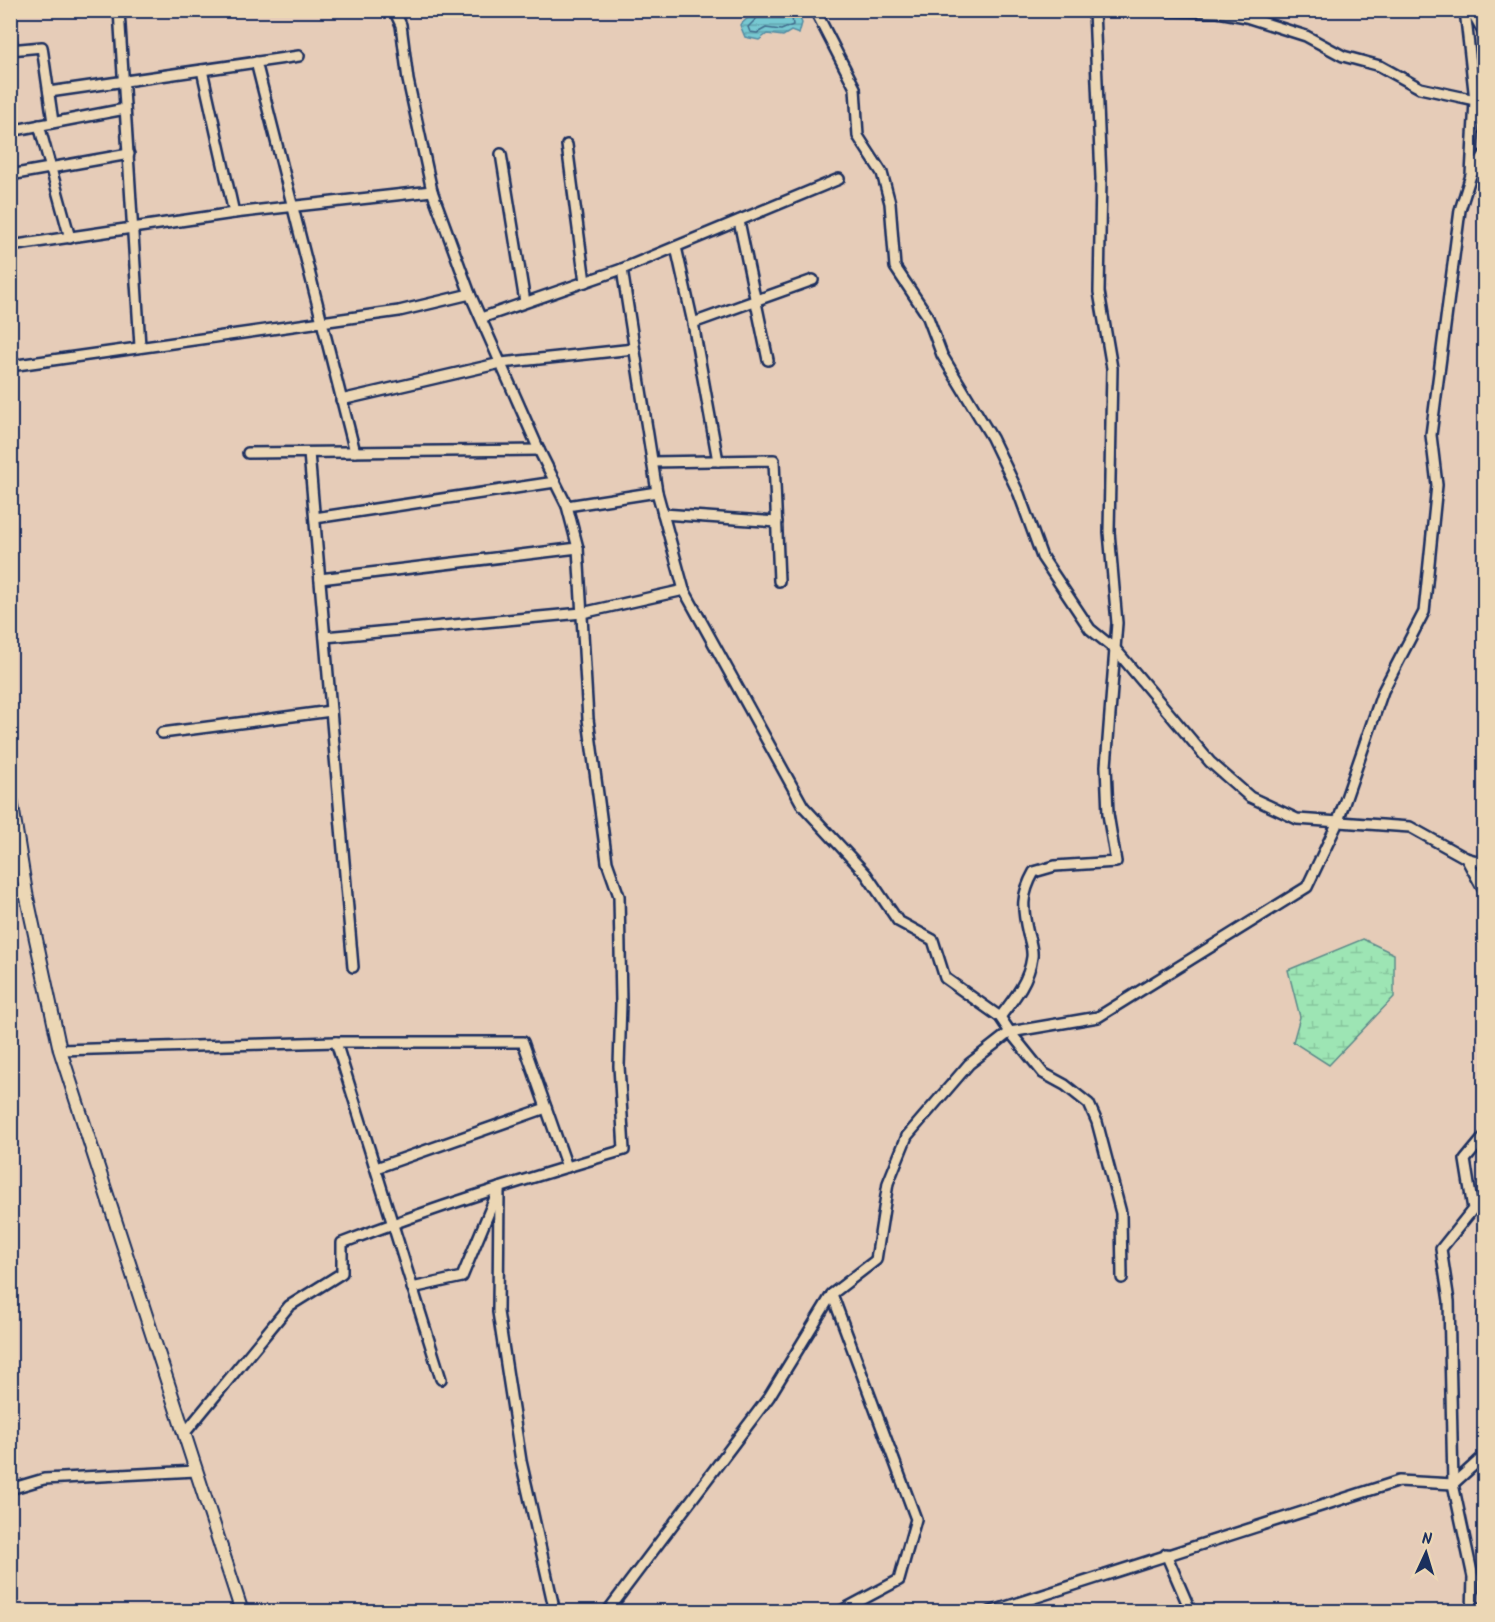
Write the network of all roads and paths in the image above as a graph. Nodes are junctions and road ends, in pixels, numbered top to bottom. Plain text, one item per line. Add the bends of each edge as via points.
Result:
1 (119, 10) edge
2 (394, 10) edge
3 (815, 10) edge
4 (1094, 10) edge
5 (1137, 10) edge
6 (1465, 10) edge
7 (1471, 10) edge
8 (1218, 11) edge
9 (1485, 33) edge
10 (10, 34) edge
11 (12, 50) edge
12 (299, 56) dead end
13 (256, 62) junction
14 (202, 70) junction
15 (123, 81) junction
16 (49, 92) junction
17 (1474, 100) junction
18 (125, 108) junction
19 (53, 122) junction
20 (39, 125) junction
21 (10, 130) edge
22 (567, 145) dead end
23 (129, 154) junction
24 (501, 154) dead end
25 (1485, 154) edge
26 (51, 168) junction
27 (10, 175) edge
28 (1472, 175) junction
29 (839, 179) dead end
30 (432, 191) junction
31 (292, 206) junction
32 (234, 213) junction
33 (739, 221) junction
34 (135, 230) junction
35 (70, 238) junction
36 (10, 246) edge
37 (676, 247) junction
38 (622, 269) junction
39 (813, 280) dead end
40 (585, 282) junction
41 (470, 294) junction
42 (756, 301) junction
43 (525, 302) junction
44 (481, 318) junction
45 (321, 321) junction
46 (693, 323) junction
47 (140, 346) junction
48 (634, 349) junction
49 (768, 360) dead end
50 (501, 363) junction
51 (10, 366) edge
52 (342, 400) junction
53 (538, 450) junction
54 (355, 452) junction
55 (248, 453) dead end
56 (309, 453) junction
57 (718, 461) junction
58 (652, 462) junction
59 (555, 482) junction
60 (657, 492) junction
61 (567, 506) junction
62 (663, 514) junction
63 (315, 518) junction
64 (777, 522) junction
65 (578, 548) junction
66 (320, 579) junction
67 (779, 582) dead end
68 (684, 590) junction
69 (582, 613) junction
70 (325, 637) junction
71 (1116, 650) junction
72 (331, 711) junction
73 (162, 733) dead end
74 (10, 793) edge
75 (1336, 824) junction
76 (1466, 858) junction
77 (1485, 863) edge
78 (1485, 891) edge
79 (26, 892) junction
80 (10, 894) edge
81 (353, 967) dead end
82 (1000, 1017) junction
83 (1010, 1032) junction
84 (336, 1042) junction
85 (60, 1050) junction
86 (546, 1108) junction
87 (1485, 1137) edge
88 (567, 1167) junction
89 (376, 1168) junction
90 (499, 1188) junction
91 (393, 1223) junction
92 (1122, 1278) dead end
93 (412, 1288) junction
94 (832, 1294) junction
95 (441, 1379) dead end
96 (184, 1434) junction
97 (1485, 1456) edge
98 (196, 1471) junction
99 (1453, 1484) junction
100 (10, 1489) edge
101 (1166, 1554) junction
102 (243, 1611) edge
103 (555, 1611) edge
104 (607, 1611) edge
105 (839, 1611) edge
106 (990, 1611) edge
107 (1191, 1611) edge
108 (1472, 1611) edge

1 - 15 street
2 - 30 street via 401,25 408,80
3 - 71 street via 855,88 858,136 882,173 890,203 895,267 927,315 942,355 992,438 1019,494 1042,557 1090,629
4 - 71 street via 1101,178 1099,292 1112,368 1109,532
5 - 8 street
6 - 17 street
7 - 9 street
8 - 17 street via 1306,36 1343,56 1380,66 1420,88
10 - 11 street
11 - 16 street via 42,46
12 - 13 street
13 - 14 street
13 - 31 street
14 - 15 street
14 - 32 street
15 - 16 street
15 - 18 street
16 - 19 street
17 - 28 street
18 - 19 street
18 - 23 street
19 - 20 street
20 - 21 street
20 - 26 street
22 - 40 street
23 - 26 street
23 - 34 street
24 - 43 street
25 - 28 street
26 - 27 street
26 - 35 street
28 - 75 street via 1460,210 1431,435 1437,485 1424,612 1383,691
29 - 33 street
30 - 31 street
30 - 41 street
31 - 32 street
31 - 45 street
32 - 34 street
33 - 37 street
33 - 42 street
34 - 35 street
34 - 47 street
35 - 36 street
37 - 38 street
37 - 46 street
38 - 40 street
38 - 48 street
39 - 42 street
40 - 43 street
41 - 44 street
41 - 45 street via 399,311
42 - 46 street
42 - 49 street
43 - 44 street
44 - 50 street
45 - 47 street
45 - 52 street
46 - 57 street
47 - 51 street
48 - 50 street
48 - 58 street
50 - 52 street
50 - 53 street
52 - 54 street
53 - 54 street
53 - 59 street
54 - 56 street
55 - 56 street
56 - 63 street
57 - 58 street
57 - 64 street via 774,460
58 - 60 street
59 - 61 street
59 - 63 street
60 - 61 street
60 - 62 street
61 - 65 street
62 - 64 street
62 - 68 street
63 - 66 street
64 - 67 street
65 - 66 street
65 - 69 street
66 - 70 street
68 - 69 street
68 - 82 street via 803,806 866,874 898,921 933,940 945,978
69 - 70 street
69 - 88 street via 588,719 608,862 619,896 619,1066 624,1150
70 - 72 street
71 - 75 street via 1210,762 1250,796 1297,819
71 - 82 street via 1106,766 1116,862 1054,866 1034,872 1023,891 1033,954 1030,968 1019,993
72 - 73 street
72 - 81 street
74 - 79 main road
75 - 76 street via 1410,827
75 - 83 street via 1307,887 1098,1017
76 - 77 street
76 - 78 street
79 - 80 street
79 - 85 main road
82 - 83 street
83 - 92 street via 1043,1073 1089,1104 1121,1213
83 - 94 street via 969,1064 907,1136 888,1183 876,1260
84 - 85 street
84 - 86 street via 524,1042
84 - 89 street
85 - 96 main road
86 - 88 street
86 - 89 street
87 - 99 street via 1465,1160 1473,1209 1441,1248 1449,1301
88 - 90 street
89 - 91 street
90 - 91 street
90 - 93 street via 462,1277
90 - 103 street via 498,1312 521,1461
91 - 93 street
91 - 96 street via 342,1244 342,1273 289,1306
93 - 95 street
94 - 104 street via 769,1397
94 - 105 street via 916,1519 899,1580
96 - 98 main road
97 - 99 street
98 - 100 street via 44,1479
98 - 102 main road
99 - 101 street via 1399,1481
99 - 108 street via 1473,1577
101 - 106 street
101 - 107 street

